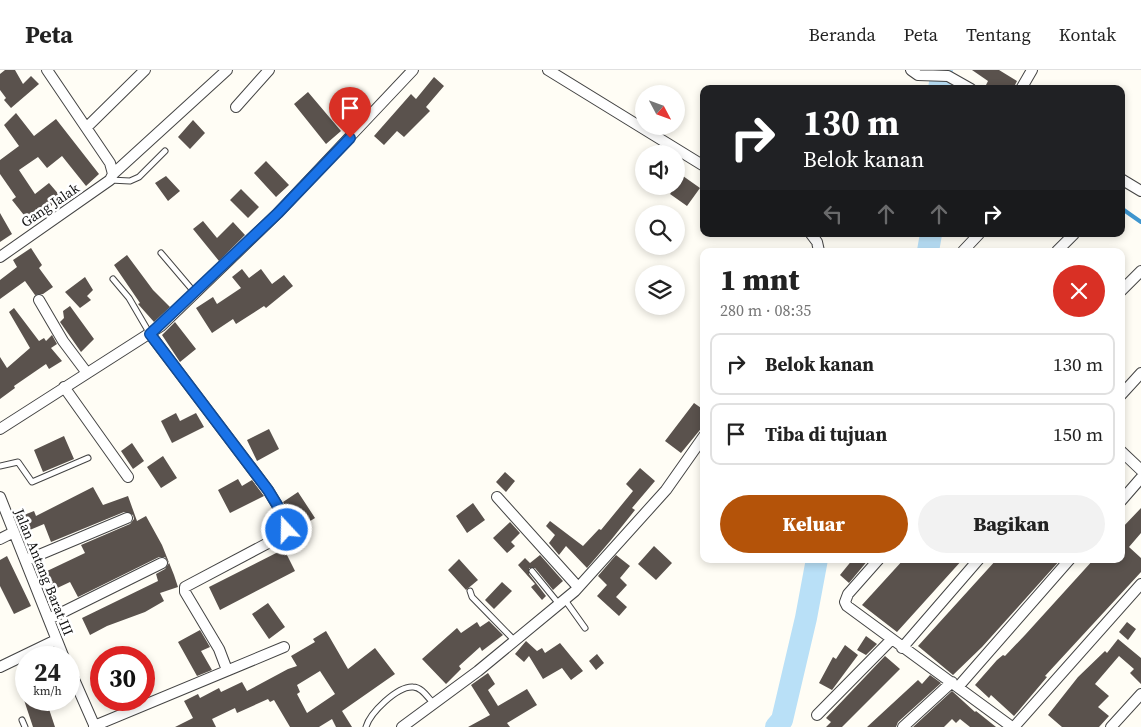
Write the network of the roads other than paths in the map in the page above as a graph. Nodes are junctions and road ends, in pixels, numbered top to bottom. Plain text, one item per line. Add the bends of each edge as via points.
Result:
1 (47, 70) edge
2 (145, 70) edge
3 (227, 70) edge
4 (269, 70) edge
5 (548, 70) edge
6 (912, 70) edge
7 (1032, 70) edge
8 (410, 71) edge
9 (964, 85) edge
10 (1023, 85) edge
11 (236, 107) dead end
12 (87, 127) junction
13 (165, 151) dead end
14 (700, 164) edge
15 (112, 177) junction
16 (1125, 182) edge
17 (1141, 191) edge
18 (976, 237) edge
19 (1071, 237) edge
20 (966, 248) edge
21 (1060, 248) edge
22 (161, 253) dead end
23 (0, 257) edge
24 (1141, 270) edge
25 (113, 279) dead end
26 (1125, 287) edge
27 (195, 293) junction
28 (39, 300) dead end
29 (150, 334) junction
30 (1141, 372) edge
31 (87, 373) junction
32 (64, 387) junction
33 (1125, 390) edge
34 (0, 429) edge
35 (700, 442) edge
36 (1125, 455) edge
37 (88, 458) dead end
38 (0, 466) edge
39 (1141, 470) edge
40 (128, 477) dead end
41 (1141, 478) edge
42 (1125, 496) edge
43 (0, 497) edge
44 (497, 497) dead end
45 (127, 518) dead end
46 (14, 532) junction
47 (0, 539) edge
48 (27, 560) junction
49 (162, 563) dead end
50 (875, 563) edge
51 (976, 563) edge
52 (1066, 563) edge
53 (532, 571) dead end
54 (1141, 584) edge
55 (578, 587) junction
56 (470, 591) dead end
57 (562, 602) junction
58 (49, 619) junction
59 (584, 628) dead end
60 (56, 640) junction
61 (891, 640) junction
62 (515, 642) junction
63 (59, 646) edge
64 (284, 647) dead end
65 (902, 648) junction
66 (0, 667) edge
67 (227, 670) junction
68 (955, 684) junction
69 (80, 694) edge
70 (1141, 694) edge
71 (434, 705) junction
72 (817, 715) dead end
73 (22, 720) dead end
74 (94, 726) edge
75 (405, 726) edge
76 (1009, 726) edge
77 (25, 727) edge
78 (366, 727) edge
79 (903, 727) edge
80 (1111, 727) edge

1 - 12 street
2 - 12 street
3 - 15 street, Gang Jalak
4 - 11 street
5 - 14 street
6 - 9 street via 918,75 948,76
7 - 10 street
8 - 27 street via 302,189
12 - 15 street via 110,163
13 - 15 lane via 139,177 130,181
15 - 23 street, Gang Jalak
16 - 17 street
18 - 20 street
19 - 21 street
22 - 27 lane
24 - 26 street
25 - 29 lane via 129,298
27 - 29 street
28 - 31 street
29 - 31 street
29 - 67 street via 268,490 288,523 286,534 186,587 185,592 219,649
30 - 33 street
31 - 32 street
32 - 34 street
32 - 40 street
35 - 55 street via 666,490
36 - 39 street
37 - 38 lane via 32,482 18,462
41 - 42 street
43 - 46 street, Jalan Antang Barat III
44 - 55 street
45 - 48 street
46 - 47 street
46 - 48 street, Jalan Antang Barat III
48 - 58 street, Jalan Antang Barat III
49 - 58 street
50 - 61 street via 848,594 845,602
51 - 65 street
52 - 68 street
53 - 57 lane
54 - 76 street
55 - 57 street
56 - 62 lane
57 - 59 lane
57 - 62 street
58 - 60 street, Jalan Antang Barat III
60 - 63 street, Jalan Antang Barat III
60 - 66 street
61 - 65 street
61 - 72 street
62 - 71 street
64 - 67 street
65 - 68 street
67 - 74 street
68 - 76 street
68 - 79 street
69 - 74 street
70 - 80 street
71 - 75 street
71 - 78 lane via 421,690 413,686 406,688 375,711
73 - 77 lane

